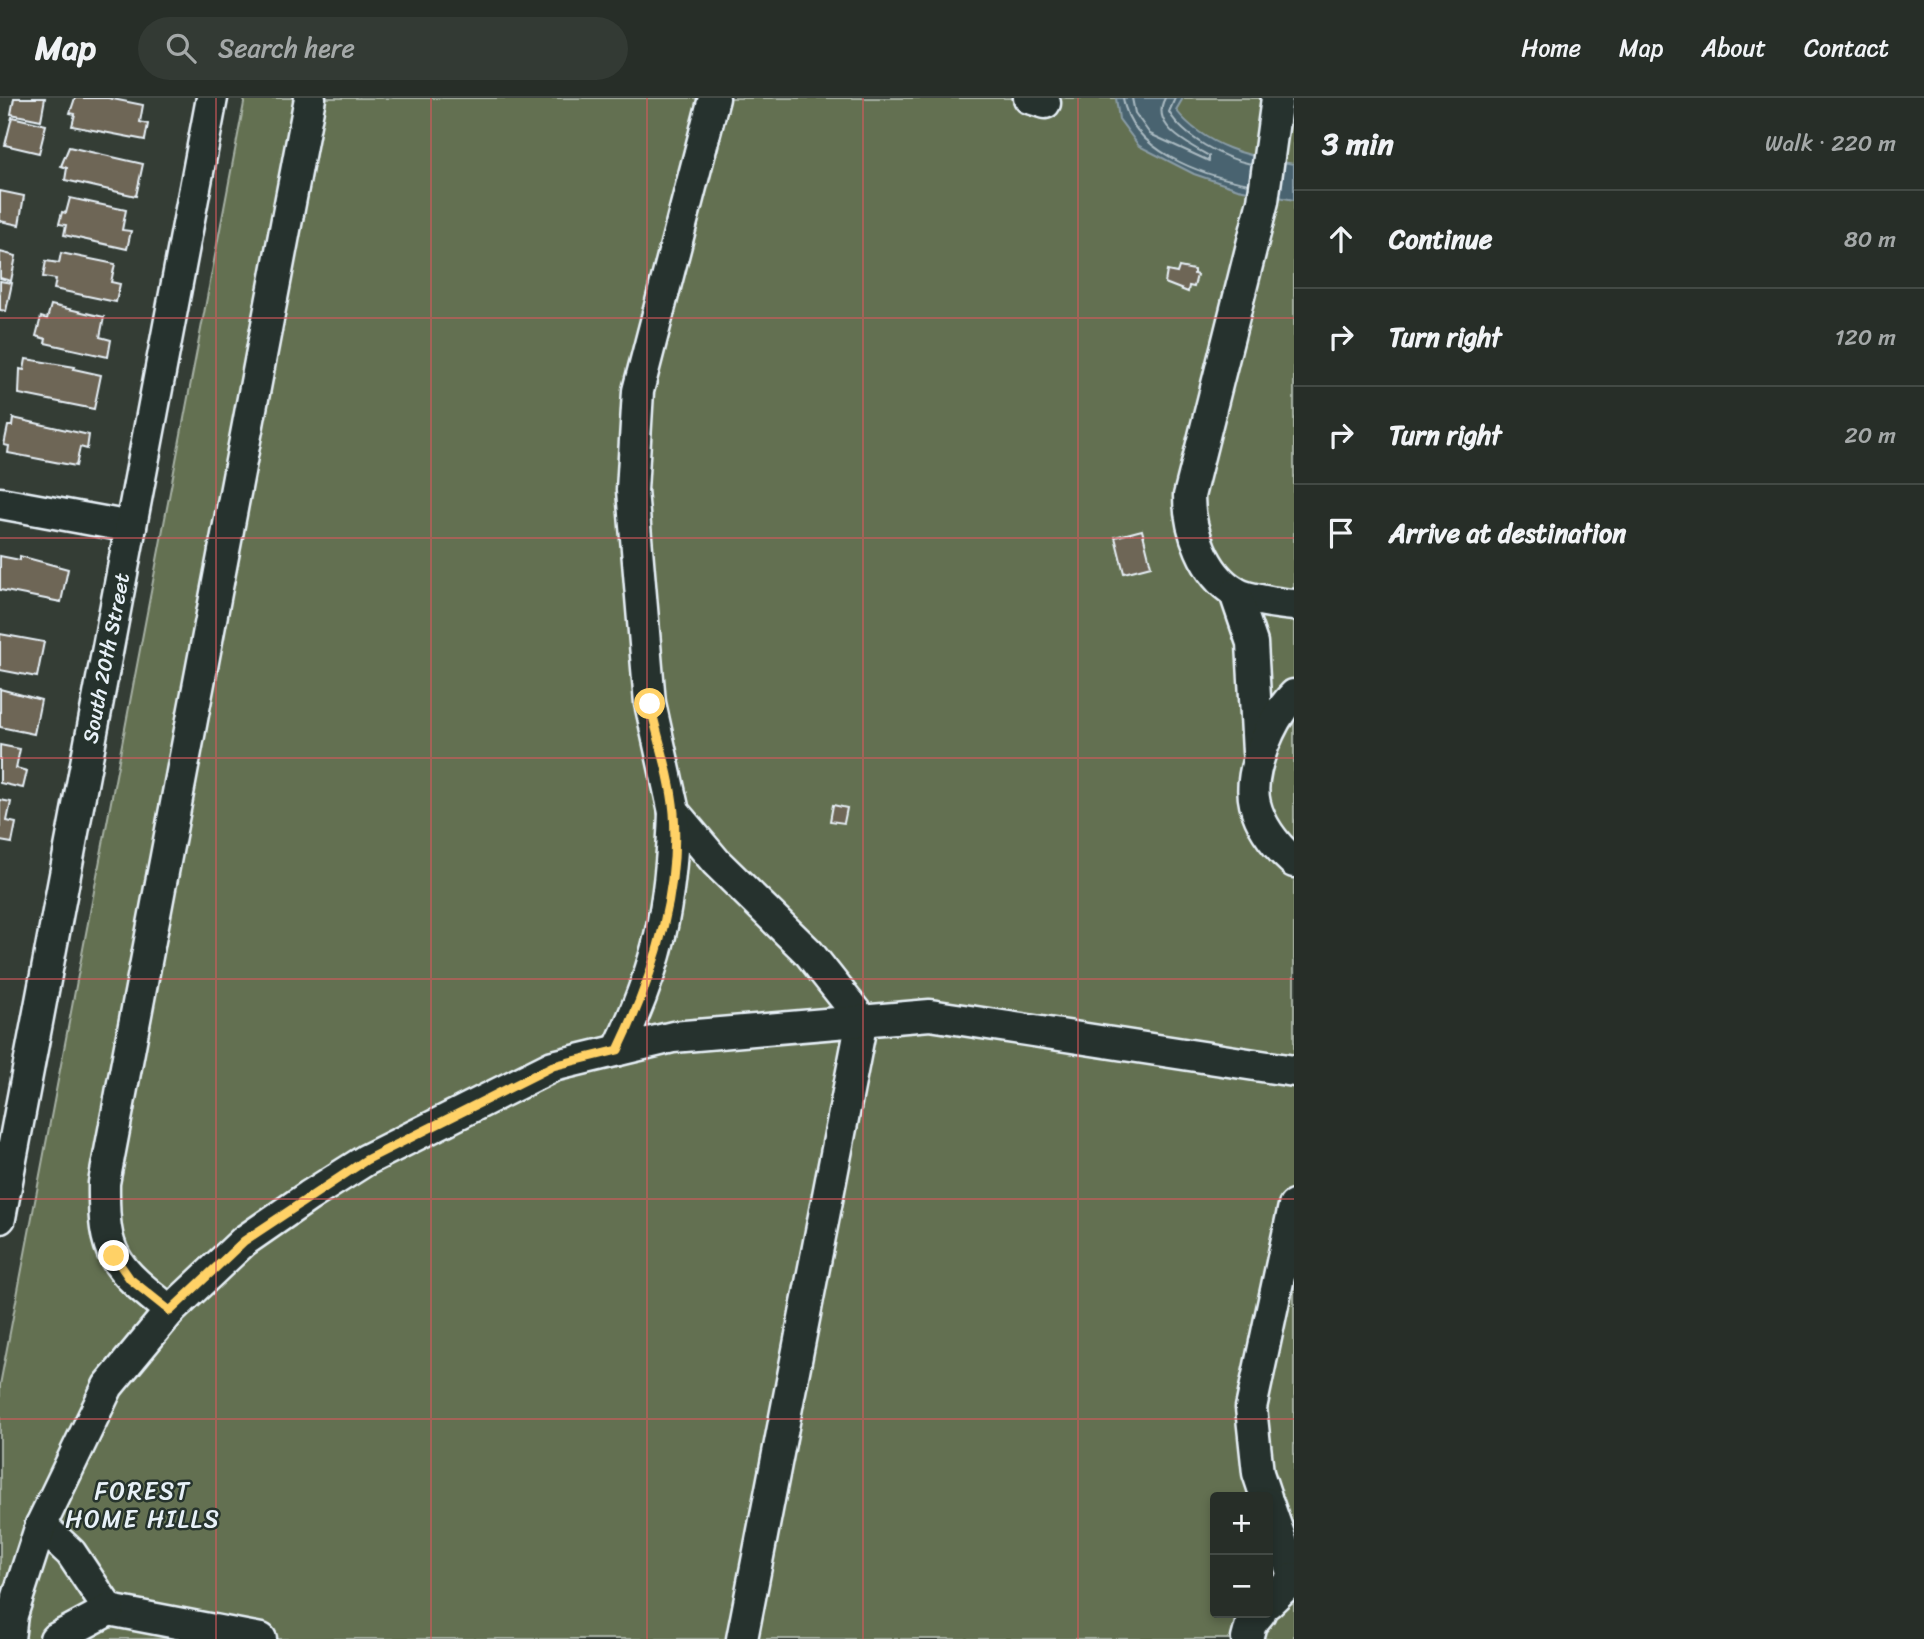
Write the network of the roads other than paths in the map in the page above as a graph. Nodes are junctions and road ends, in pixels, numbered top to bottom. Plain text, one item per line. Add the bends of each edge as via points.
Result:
1 (212, 98) edge
2 (310, 98) edge
3 (714, 98) edge
4 (1278, 98) edge
5 (0, 503) edge
6 (131, 527) junction
7 (1235, 593) junction
8 (1294, 605) edge
9 (1294, 695) edge
10 (1258, 759) junction
11 (674, 812) junction
12 (1294, 862) edge
13 (862, 1020) junction
14 (618, 1050) junction
15 (1294, 1071) edge
16 (1294, 1206) edge
17 (0, 1218) edge
18 (170, 1311) junction
19 (1264, 1492) edge
20 (1273, 1517) edge
21 (41, 1525) junction
22 (1294, 1578) edge
23 (1273, 1598) edge
24 (109, 1610) junction
25 (1256, 1618) edge
26 (9, 1639) edge
27 (55, 1639) edge
28 (261, 1639) edge
29 (742, 1639) edge
30 (1247, 1639) edge

1 - 6 street, South 20th Street
2 - 18 street via 104,1182 103,1230 114,1256 130,1279
3 - 11 street via 638,391 632,489 650,704
4 - 7 street via 1263,201 1189,496 1196,544
5 - 6 street
6 - 17 street, South 20th Street
7 - 8 street
7 - 10 street via 1252,643
9 - 10 street via 1280,709
10 - 12 street via 1255,803 1272,842
11 - 13 street via 716,862 809,953
11 - 14 street via 673,862 662,939
13 - 14 street via 673,1037
13 - 15 street via 930,1016
13 - 29 street
14 - 18 street via 553,1066 366,1160 244,1241
16 - 19 street via 1251,1408
18 - 21 street via 108,1386
20 - 22 street
21 - 24 street via 71,1553
21 - 26 street via 12,1615
22 - 23 street
24 - 27 street
24 - 28 street
25 - 30 street

